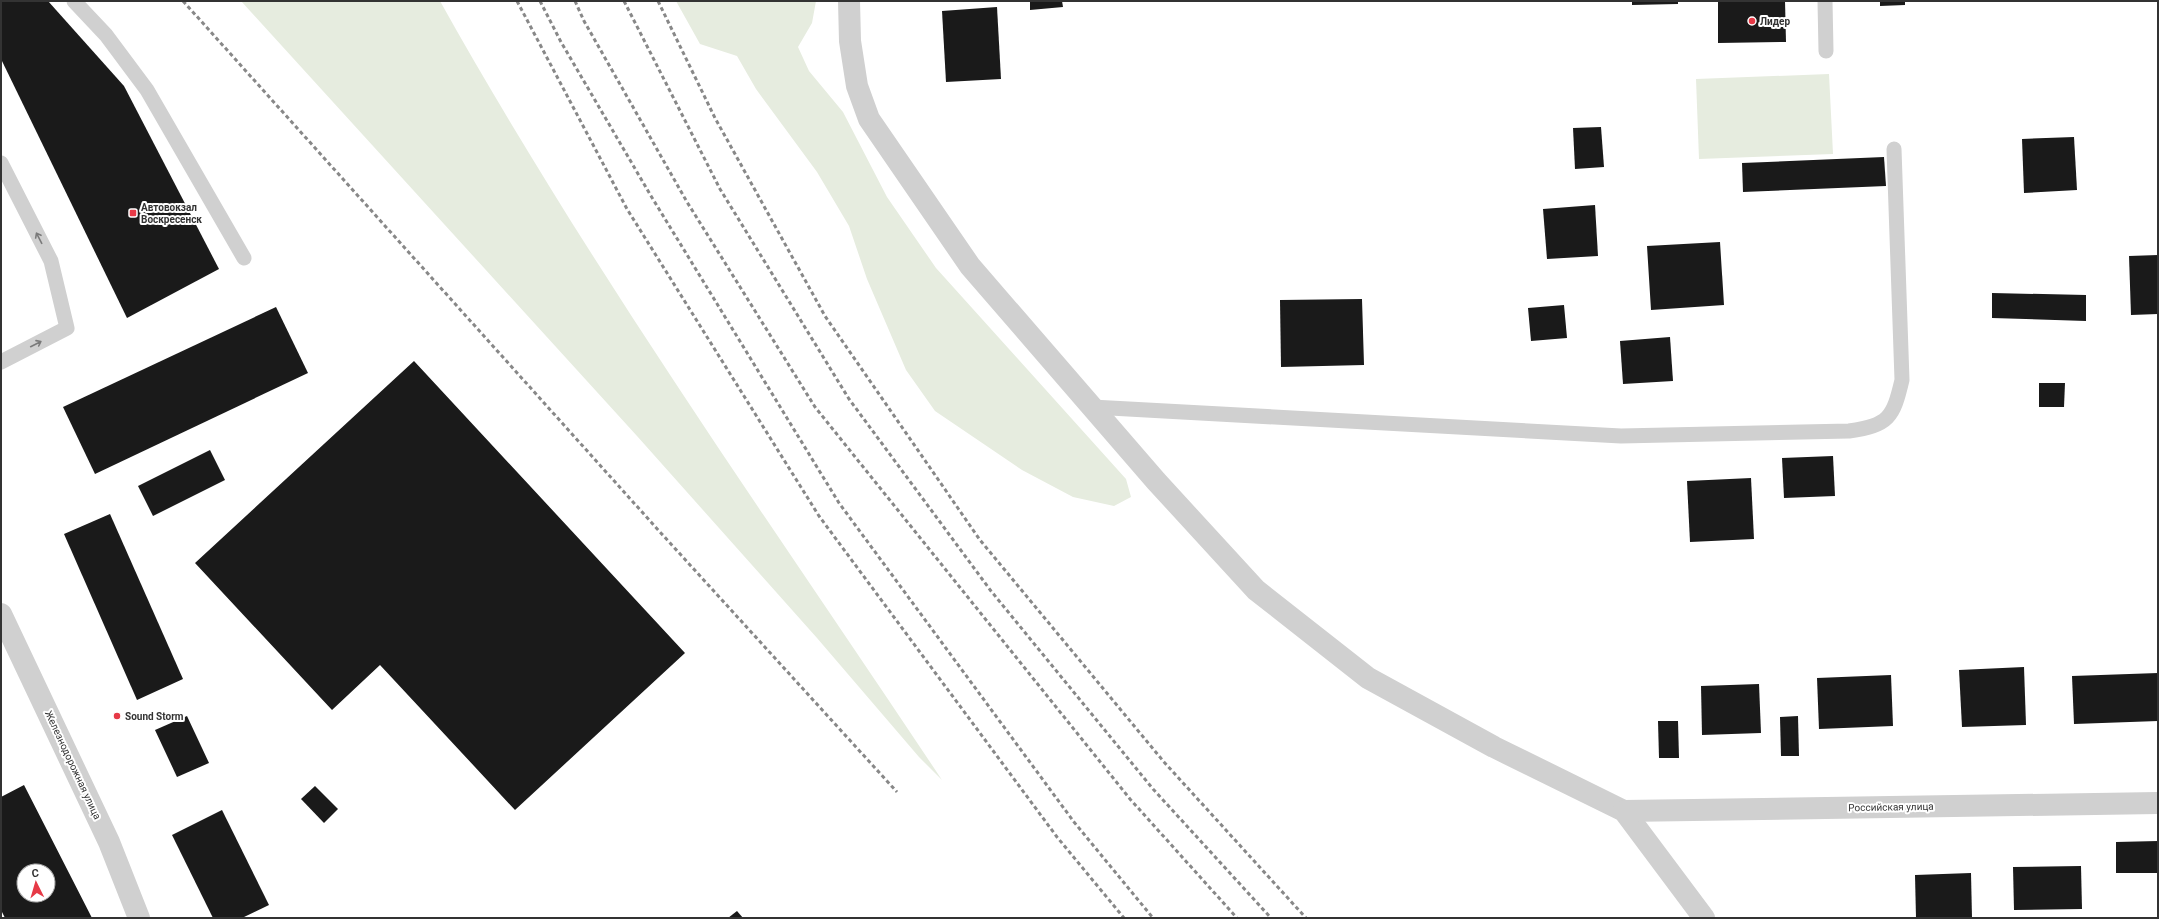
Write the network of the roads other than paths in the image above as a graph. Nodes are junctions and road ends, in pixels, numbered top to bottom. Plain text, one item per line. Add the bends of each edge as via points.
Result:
1 (74, 1) edge
2 (849, 1) edge
3 (1825, 1) edge
4 (1826, 51) dead end
5 (1894, 149) dead end
6 (1, 164) edge
7 (244, 258) dead end
8 (1, 362) edge
9 (1092, 407) junction
10 (1, 614) edge
11 (2158, 804) edge
12 (1624, 811) junction
13 (139, 918) edge
14 (1704, 918) edge

1 - 7 lane via 106,35 147,90
2 - 9 street via 850,40 857,86 869,119 970,266
3 - 4 lane
5 - 9 lane via 1902,380 1898,399 1890,417 1871,428 1849,432 1622,436
8 -> 6 lane via 67,328 51,261
9 - 12 street via 1256,590 1368,678 1494,747
10 - 13 street, Железнодорожная улица via 109,842
11 - 12 street, Российская улица
12 - 14 street

